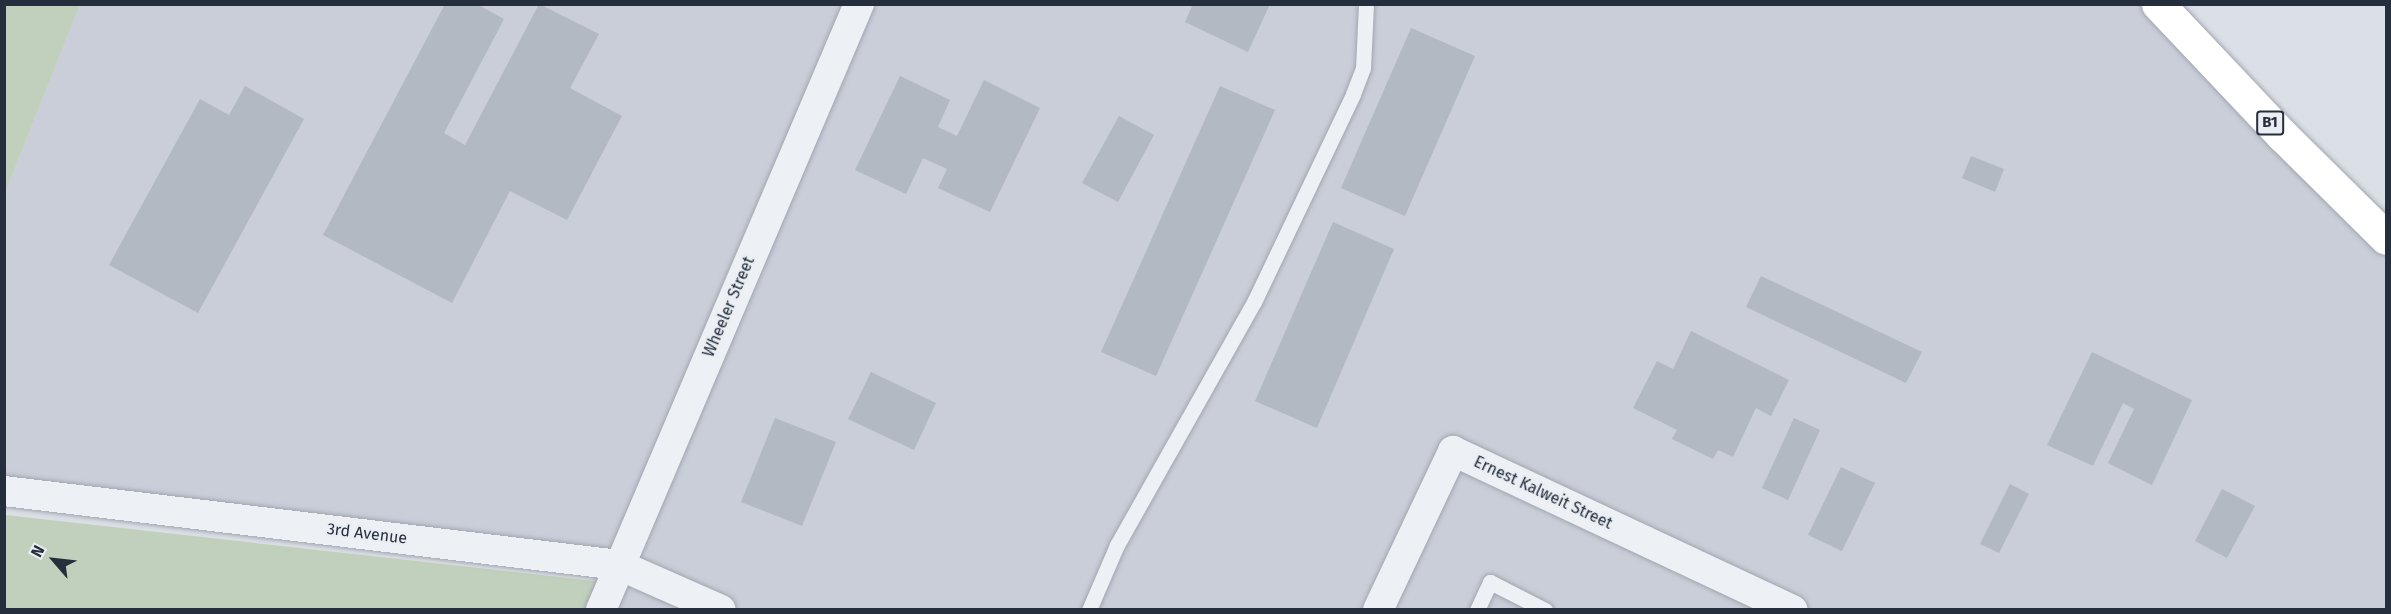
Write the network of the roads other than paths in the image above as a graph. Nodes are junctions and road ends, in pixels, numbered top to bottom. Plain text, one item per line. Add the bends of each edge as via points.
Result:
1 (858, 4) edge
2 (1366, 4) edge
3 (2158, 4) edge
4 (2386, 238) edge
5 (4, 491) edge
6 (619, 565) junction
7 (601, 609) edge
8 (721, 609) edge
9 (1089, 609) edge
10 (1378, 609) edge
11 (1477, 609) edge
12 (1545, 609) edge
13 (1793, 609) edge

1 - 6 street, Wheeler Street
2 - 9 lane via 1363,68 1353,94 1254,302 1118,545
3 - 4 highway, B1
5 - 6 street, 3rd Avenue
6 - 7 street, Wheeler Street
6 - 8 street, 3rd Avenue
10 - 13 street, Ernest Kalweit Street via 1453,451
11 - 12 lane via 1490,582

